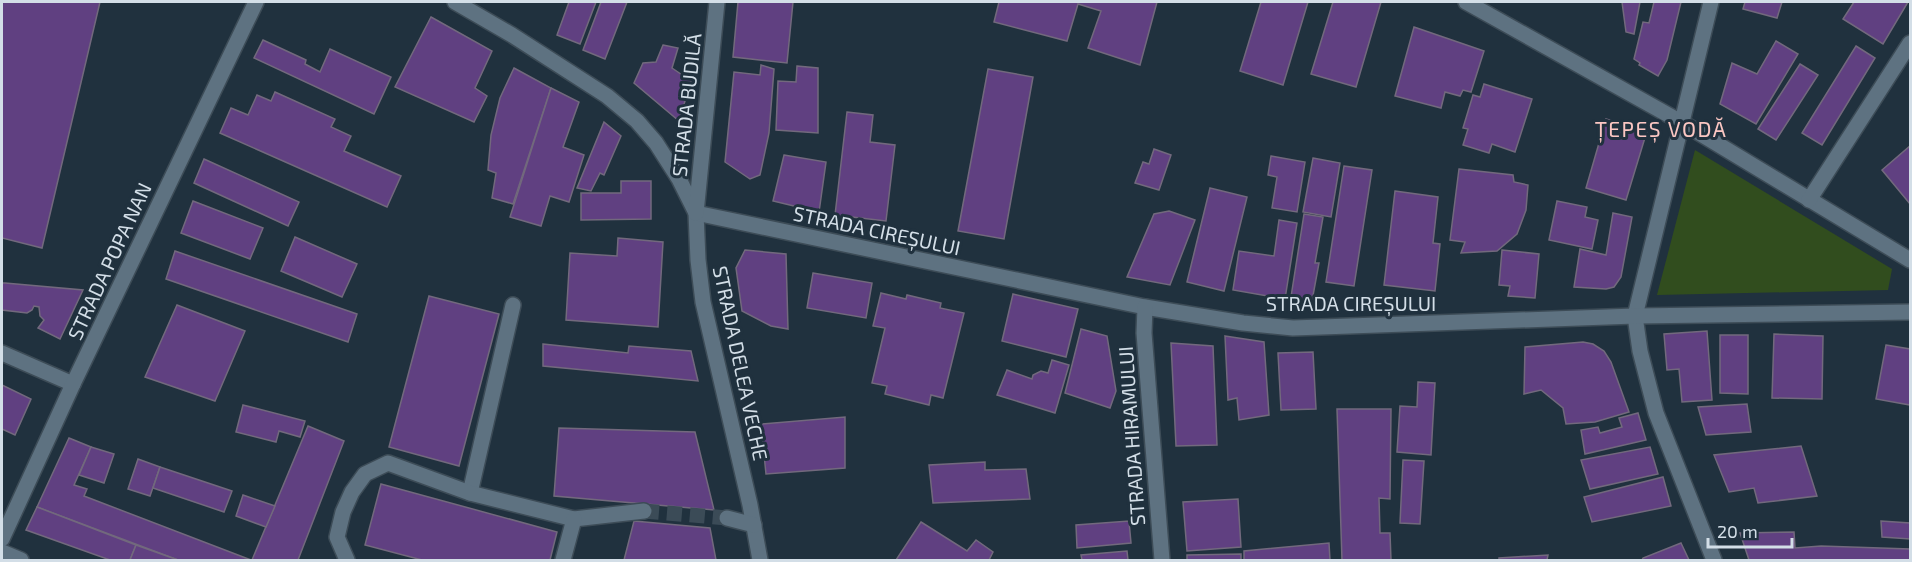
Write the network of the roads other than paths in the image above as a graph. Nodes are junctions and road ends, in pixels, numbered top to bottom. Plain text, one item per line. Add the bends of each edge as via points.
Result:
1 (256, 2) edge
2 (455, 2) edge
3 (717, 2) edge
4 (1466, 2) edge
5 (1711, 2) edge
6 (1911, 43) edge
7 (1682, 122) junction
8 (1809, 200) junction
9 (696, 213) junction
10 (1911, 260) edge
11 (513, 305) dead end
12 (1145, 307) junction
13 (1911, 312) edge
14 (1635, 316) junction
15 (2, 353) edge
16 (73, 384) junction
17 (470, 494) junction
18 (644, 512) tunnel mouth
19 (727, 518) tunnel mouth
20 (574, 519) junction
21 (754, 525) junction
22 (2, 539) edge
23 (2, 552) edge
24 (21, 561) edge
25 (347, 561) edge
26 (563, 561) edge
27 (760, 561) edge
28 (1162, 561) edge
29 (1714, 561) edge

1 - 16 street, STRADA POPA NAN
2 - 9 street, STRADA DELEA VECHE via 607,96 637,121 656,142
3 - 9 street, STRADA BUDILĂ
4 - 7 street
5 - 7 street
6 - 8 street
7 - 8 street
7 - 14 street
8 - 10 street
9 - 12 street, STRADA CIREȘULUI
9 - 21 street, STRADA DELEA VECHE via 703,302
11 - 17 street
12 - 14 street, STRADA CIREȘULUI via 1293,328
12 - 28 street, STRADA HIRAMULUI
13 - 14 street, STRADA CIREȘULUI
14 - 29 street via 1656,413
15 - 16 street
16 - 22 street, STRADA POPA NAN
17 - 20 street
17 - 25 street via 388,463 365,474 343,512 337,537
18 - 20 street
19 - 21 street
20 - 26 street
21 - 27 street, STRADA DELEA VECHE
23 - 24 street

